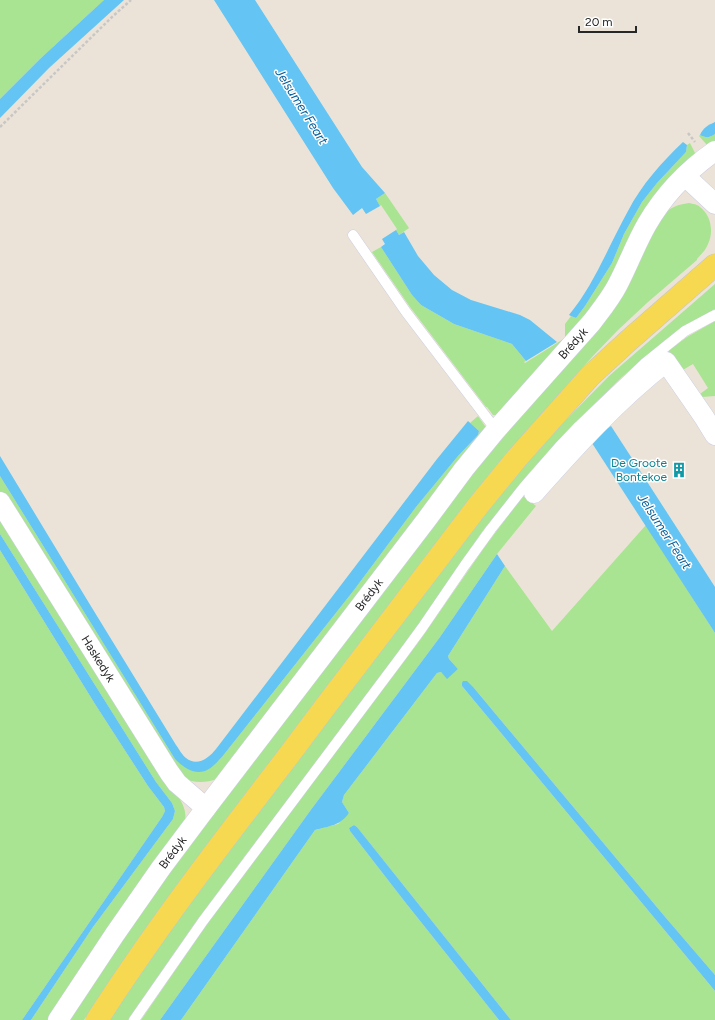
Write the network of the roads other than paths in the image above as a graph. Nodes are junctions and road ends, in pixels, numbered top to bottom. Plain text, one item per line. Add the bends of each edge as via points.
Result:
1 (715, 150) edge
2 (685, 176) junction
3 (715, 204) edge
4 (354, 234) dead end
5 (715, 264) edge
6 (715, 315) edge
7 (710, 412) edge
8 (496, 430) junction
9 (715, 435) edge
10 (534, 493) dead end
11 (0, 502) edge
12 (206, 808) junction
13 (58, 1020) edge
14 (97, 1020) edge
15 (134, 1020) edge

1 - 2 street, Brédyk
2 - 3 street
2 - 8 street, Brédyk via 660,204 647,224 605,305
4 - 8 lane via 406,312
5 - 14 main road via 590,376 472,513 172,910
6 - 15 lane via 685,331 644,364 579,426 524,487 490,530 403,654 203,921
7 - 9 street
7 - 10 street via 666,362 636,385
8 - 12 street, Brédyk
11 - 12 street, Haskedyk via 169,772 177,783
12 - 13 street, Brédyk via 114,934

